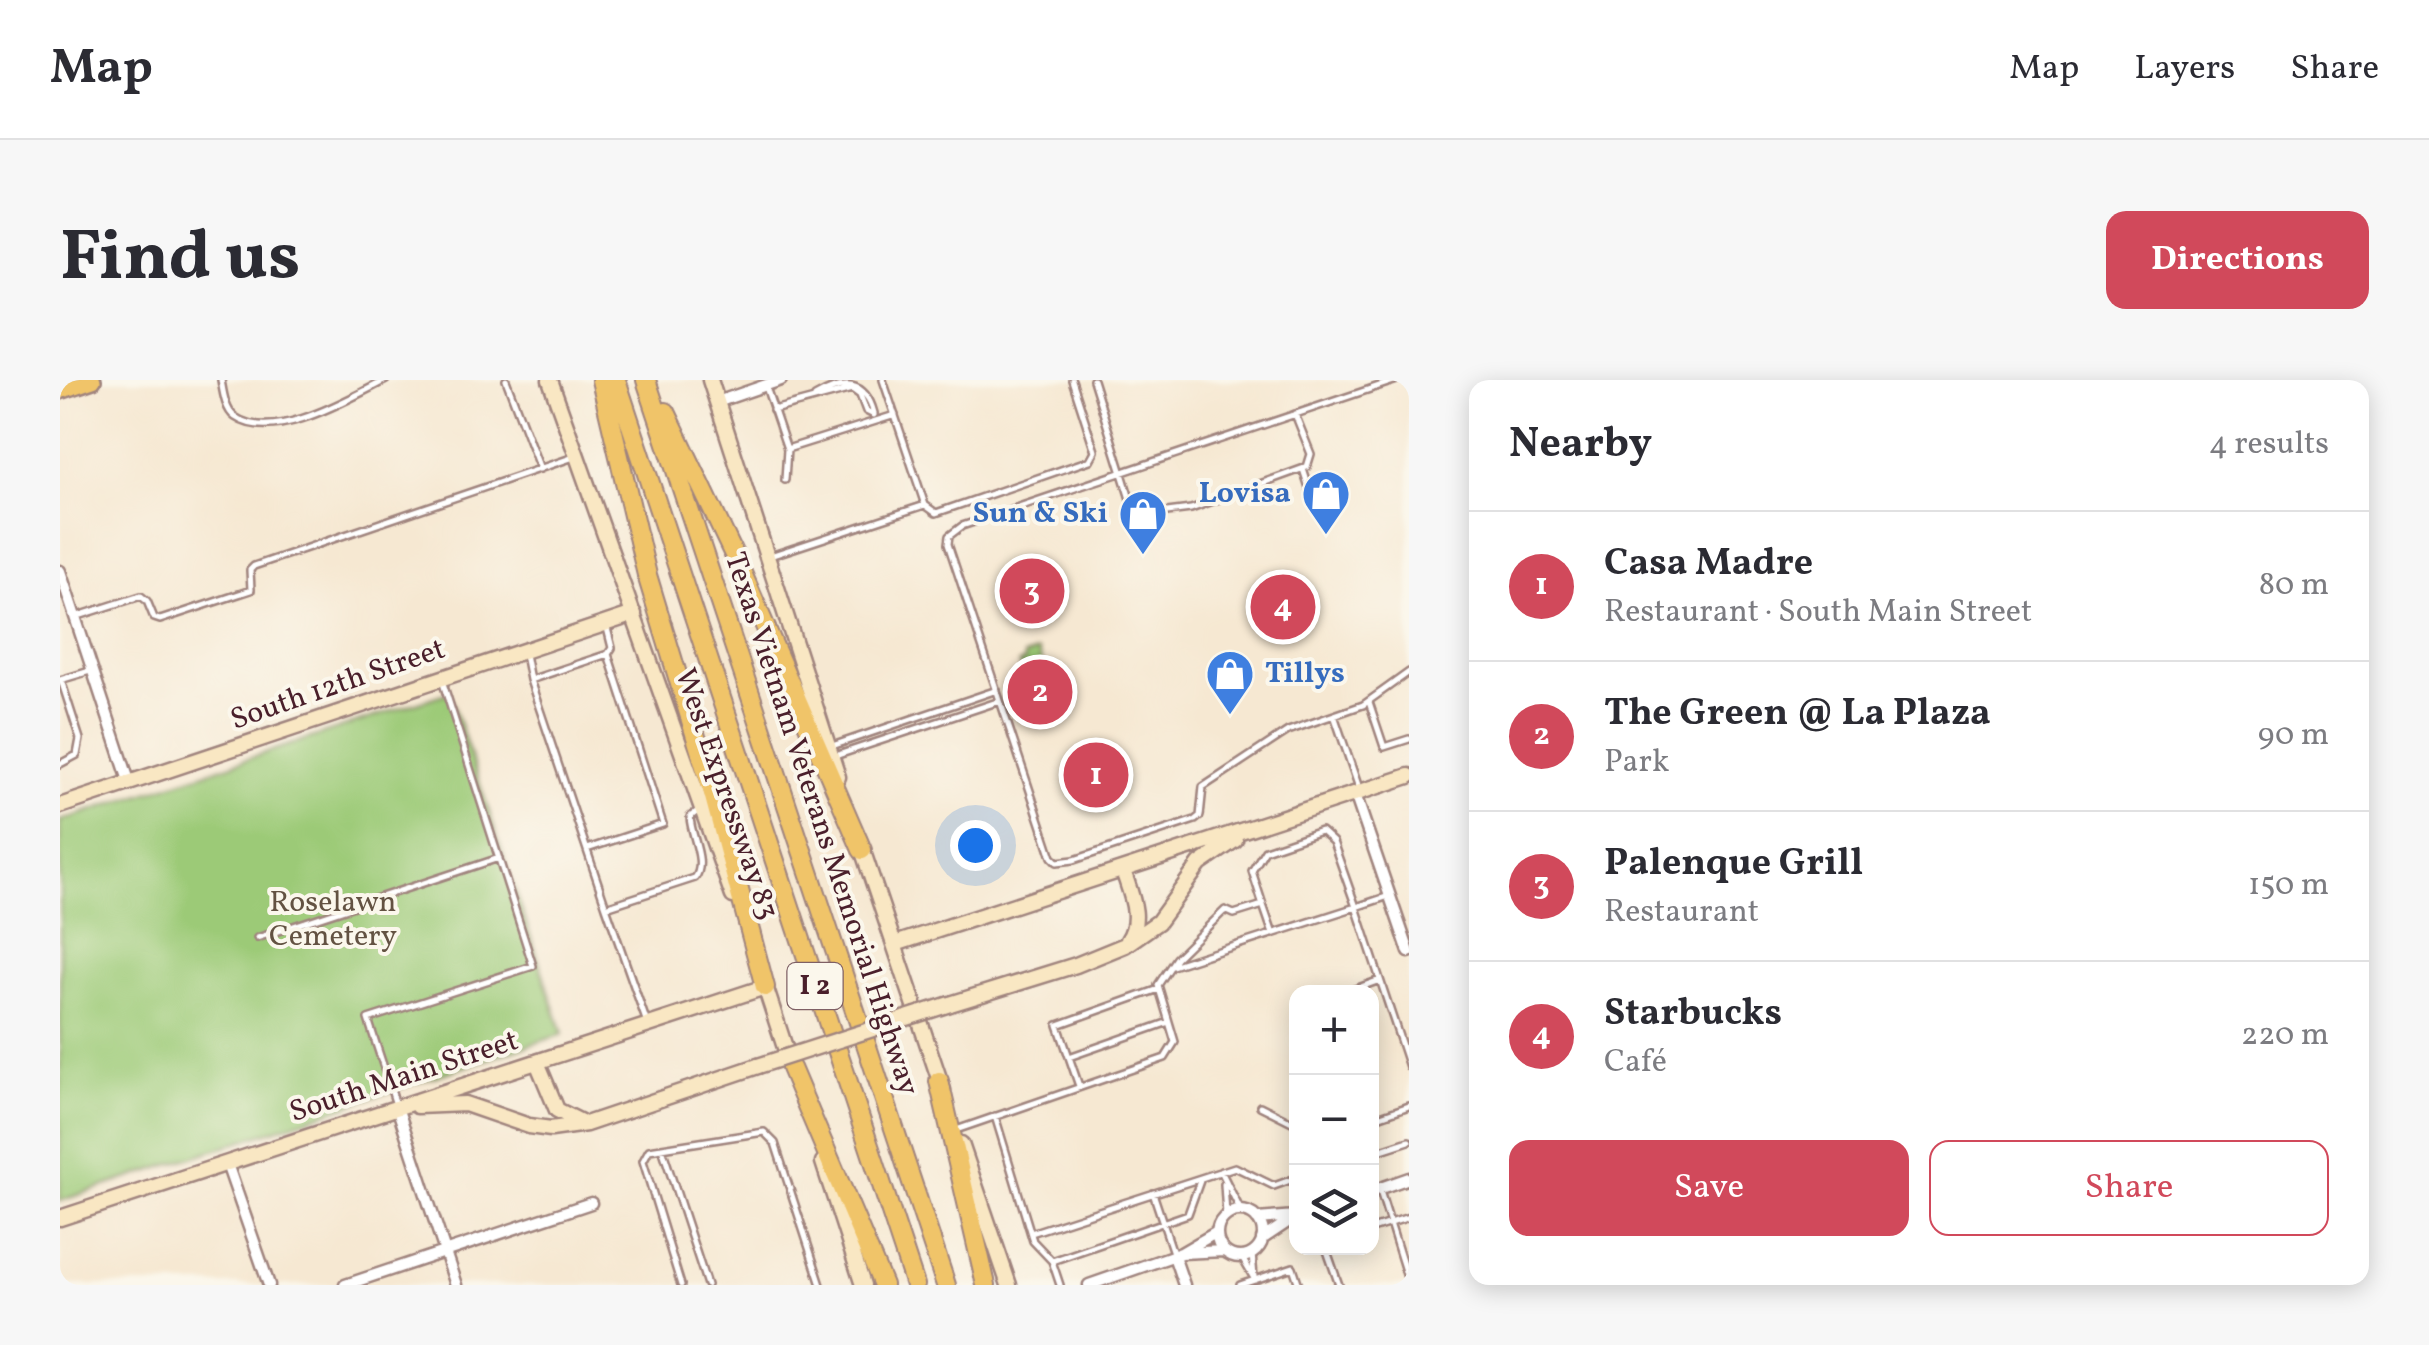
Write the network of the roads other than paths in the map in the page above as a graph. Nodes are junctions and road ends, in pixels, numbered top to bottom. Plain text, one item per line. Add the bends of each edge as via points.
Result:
1 (92, 380) edge
2 (221, 380) edge
3 (386, 380) edge
4 (506, 380) edge
5 (550, 380) edge
6 (601, 380) edge
7 (616, 380) edge
8 (648, 380) edge
9 (710, 380) edge
10 (781, 380) edge
11 (883, 380) edge
12 (1072, 380) edge
13 (1093, 380) edge
14 (1397, 380) edge
15 (765, 385) junction
16 (60, 391) edge
17 (717, 402) junction
18 (773, 410) junction
19 (1295, 414) junction
20 (896, 415) junction
21 (875, 418) junction
22 (787, 449) junction
23 (577, 456) junction
24 (540, 469) junction
25 (1303, 470) junction
26 (1123, 472) junction
27 (785, 480) dead end
28 (1313, 500) dead end
29 (925, 505) junction
30 (767, 556) junction
31 (60, 571) edge
32 (634, 614) junction
33 (75, 617) junction
34 (606, 623) junction
35 (524, 651) junction
36 (608, 654) junction
37 (93, 670) junction
38 (1409, 672) edge
39 (441, 679) junction
40 (60, 680) edge
41 (530, 680) junction
42 (997, 690) junction
43 (1000, 701) junction
44 (1369, 702) junction
45 (1334, 715) junction
46 (1409, 738) edge
47 (830, 752) junction
48 (60, 764) edge
49 (1409, 776) edge
50 (130, 784) junction
51 (1358, 793) junction
52 (60, 806) edge
53 (702, 808) junction
54 (1266, 823) junction
55 (586, 849) junction
56 (862, 850) junction
57 (499, 858) junction
58 (1123, 870) junction
59 (1390, 896) junction
60 (1263, 905) junction
61 (606, 907) junction
62 (1356, 907) junction
63 (1273, 934) junction
64 (257, 938) dead end
65 (895, 944) junction
66 (1125, 945) junction
67 (1409, 952) edge
68 (1169, 968) junction
69 (1380, 980) junction
70 (1366, 985) edge
71 (765, 987) junction
72 (1159, 989) junction
73 (1169, 1022) junction
74 (648, 1026) junction
75 (1069, 1058) junction
76 (537, 1062) junction
77 (1409, 1067) edge
78 (792, 1068) junction
79 (940, 1081) junction
80 (1079, 1086) junction
81 (1260, 1106) dead end
82 (1409, 1106) edge
83 (396, 1108) junction
84 (994, 1116) junction
85 (1379, 1116) edge
86 (1289, 1120) edge
87 (586, 1124) junction
88 (956, 1130) junction
89 (1409, 1141) edge
90 (662, 1148) junction
91 (1379, 1151) edge
92 (227, 1164) junction
93 (1221, 1171) junction
94 (1202, 1178) junction
95 (1409, 1178) edge
96 (1224, 1181) junction
97 (1289, 1181) edge
98 (1379, 1189) edge
99 (1153, 1193) junction
100 (1379, 1199) edge
101 (591, 1204) dead end
102 (1240, 1211) junction
103 (1226, 1215) junction
104 (1409, 1216) edge
105 (1289, 1217) edge
106 (60, 1218) edge
107 (1257, 1219) junction
108 (1289, 1221) edge
109 (1163, 1223) junction
110 (1390, 1223) junction
111 (1379, 1227) edge
112 (1217, 1232) junction
113 (1031, 1233) junction
114 (1262, 1239) junction
115 (1224, 1251) junction
116 (444, 1252) junction
117 (1178, 1255) junction
118 (1328, 1255) edge
119 (1247, 1256) junction
120 (1052, 1261) junction
121 (1255, 1278) junction
122 (1096, 1284) edge
123 (1409, 1284) edge
124 (269, 1285) edge
125 (345, 1285) edge
126 (456, 1285) edge
127 (681, 1285) edge
128 (707, 1285) edge
129 (821, 1285) edge
130 (864, 1285) edge
131 (883, 1285) edge
132 (915, 1285) edge
133 (946, 1285) edge
134 (986, 1285) edge
135 (1009, 1285) edge
136 (1060, 1285) edge
137 (1184, 1285) edge
138 (1240, 1285) edge
139 (1299, 1285) edge
140 (1339, 1285) edge

1 - 16 main road
2 - 3 lane via 235,417 285,423 326,411
4 - 24 lane
5 - 23 street, West Expressway 83
6 - 71 highway via 646,575
7 - 132 highway, Texas Vietnam Veterans Memorial Highway / I 2
8 - 56 highway via 736,559
8 - 133 highway, Texas Vietnam Veterans Memorial Highway / I 2
9 - 17 street
10 - 15 street
11 - 20 lane
12 - 29 lane via 1095,451 1090,460 936,513
13 - 26 lane
14 - 19 lane
15 - 17 street
15 - 18 lane
17 - 30 street
18 - 21 lane via 850,381 870,394
18 - 22 lane
19 - 25 lane via 1311,454
19 - 26 lane
20 - 21 lane
20 - 29 lane
21 - 22 lane
22 - 27 lane
23 - 24 lane
23 - 32 street, West Expressway 83
24 - 33 lane via 254,566 251,590 160,620 141,596
25 - 26 lane via 1191,510 1142,515
25 - 28 lane
26 - 42 lane via 948,536
29 - 30 lane
30 - 47 street
31 - 33 street
32 - 34 street, South 12th Street
32 - 53 street, West Expressway 83
33 - 37 street
34 - 35 street, South 12th Street
34 - 36 lane
35 - 39 street, South 12th Street
35 - 41 lane
36 - 41 lane
36 - 55 lane via 664,824
37 - 40 lane
37 - 50 street
38 - 44 lane
39 - 50 street, South 12th Street
39 - 57 lane
40 - 48 lane via 80,739 77,756
41 - 55 lane
42 - 43 lane
42 - 47 lane
43 - 45 lane via 1052,857 1064,862 1195,820 1203,787 1288,731
43 - 47 lane
44 - 45 lane
44 - 46 lane via 1384,747
45 - 51 lane
47 - 56 street
49 - 51 street
50 - 52 street, South 12th Street
51 - 54 street
51 - 59 street
53 - 61 lane via 690,817 696,878
53 - 71 street, West Expressway 83
54 - 58 street
54 - 66 street via 1200,864 1158,922
55 - 61 lane
56 - 65 street
57 - 64 lane
57 - 83 lane via 534,966 368,1019
58 - 65 street
58 - 66 street via 1136,916
59 - 62 lane
59 - 67 street
60 - 62 lane via 1252,871 1265,850 1321,831 1333,842
60 - 63 lane
60 - 68 lane via 1234,914 1225,910
61 - 74 lane
62 - 63 lane
62 - 69 lane
63 - 68 lane
65 - 79 street
66 - 87 street, bridge
68 - 72 lane
69 - 70 lane
69 - 77 lane
71 - 74 street, South Main Street
71 - 78 street, West Expressway 83
72 - 73 lane
72 - 75 lane via 1058,1025
73 - 75 lane
73 - 80 lane via 1175,1042 1165,1058
74 - 76 street, South Main Street
75 - 80 lane
76 - 83 street, South Main Street
76 - 87 street via 557,1110
78 - 130 street, West Expressway 83
78 - 131 highway
79 - 88 street
79 - 134 highway
80 - 84 lane
81 - 86 lane
82 - 85 lane
83 - 87 street via 465,1104 529,1126
83 - 92 street, South Main Street
83 - 116 street
84 - 88 lane
84 - 113 lane
88 - 135 street
89 - 91 lane
90 - 127 lane via 649,1150 643,1161
90 - 128 lane
90 - 129 lane via 764,1132 775,1143
92 - 106 street, South Main Street
92 - 124 street
93 - 94 lane
93 - 96 lane
93 - 97 lane via 1235,1167 1274,1186
94 - 99 lane
94 - 109 lane via 1188,1214
95 - 98 street
96 - 102 lane
96 - 103 lane
99 - 109 lane
99 - 113 lane
100 - 110 lane
101 - 116 street
102 - 103 street
102 - 107 street
103 - 112 street
104 - 110 lane
105 - 107 street
107 - 114 street
108 - 114 street
109 - 117 lane
109 - 120 lane
110 - 111 lane
110 - 123 lane
112 - 115 street
112 - 117 street
113 - 120 lane
114 - 119 street
115 - 117 street
115 - 119 street
116 - 125 street
116 - 126 street
117 - 122 street
117 - 137 street
118 - 140 lane
119 - 121 lane
120 - 136 lane
121 - 138 lane
121 - 139 lane via 1293,1267

